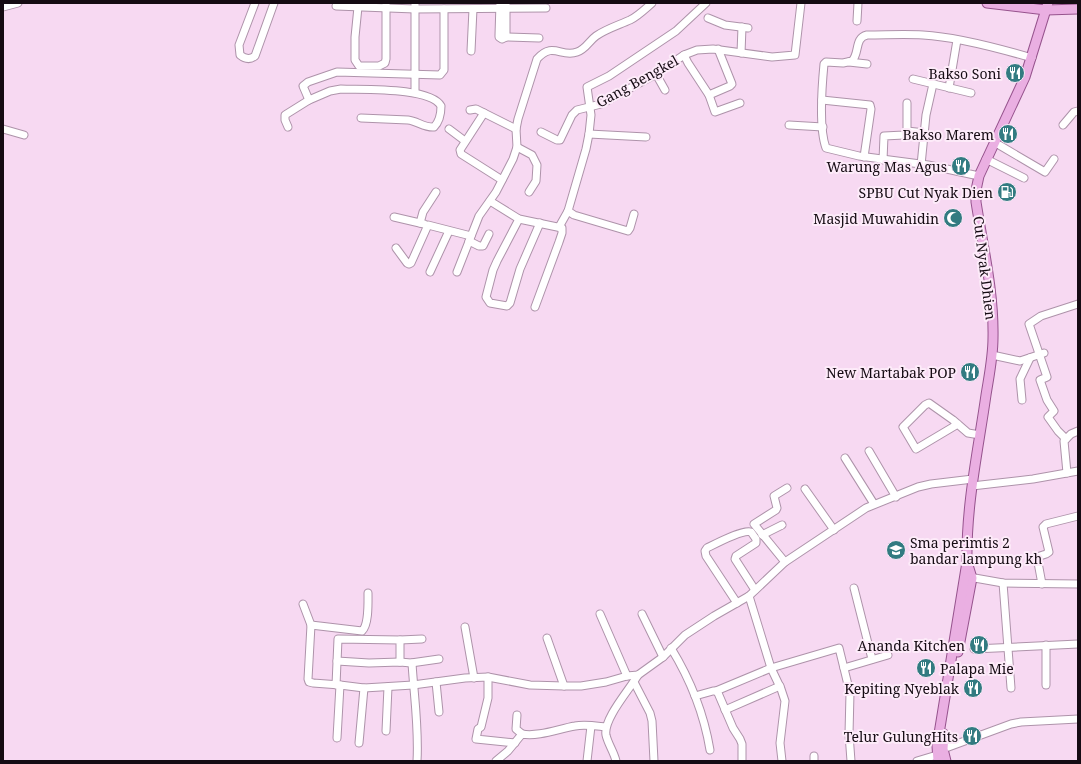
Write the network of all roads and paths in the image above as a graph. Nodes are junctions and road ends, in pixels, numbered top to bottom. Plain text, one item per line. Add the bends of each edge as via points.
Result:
1 (18, 3) edge
2 (255, 3) edge
3 (274, 3) edge
4 (652, 3) edge
5 (706, 3) edge
6 (802, 3) edge
7 (858, 3) edge
8 (987, 3) edge
9 (336, 6) dead end
10 (386, 6) edge
11 (415, 6) edge
12 (503, 6) edge
13 (1028, 6) edge
14 (1047, 6) edge
15 (3, 7) edge
16 (358, 7) junction
17 (546, 8) dead end
18 (444, 9) junction
19 (473, 9) junction
20 (1078, 9) edge
21 (708, 18) dead end
22 (857, 21) dead end
23 (539, 38) dead end
24 (958, 40) junction
25 (718, 50) junction
26 (471, 51) dead end
27 (741, 52) junction
28 (684, 55) junction
29 (1032, 58) junction
30 (847, 62) junction
31 (867, 64) dead end
32 (656, 74) junction
33 (415, 75) junction
34 (913, 79) dead end
35 (933, 84) junction
36 (949, 88) junction
37 (665, 90) dead end
38 (415, 92) junction
39 (971, 94) dead end
40 (709, 95) junction
41 (309, 100) junction
42 (822, 100) junction
43 (740, 103) dead end
44 (907, 103) dead end
45 (590, 107) junction
46 (470, 110) dead end
47 (1078, 111) edge
48 (484, 112) junction
49 (361, 118) dead end
50 (789, 125) dead end
51 (1063, 125) dead end
52 (288, 127) dead end
53 (823, 127) junction
54 (3, 129) edge
55 (449, 129) dead end
56 (516, 129) junction
57 (907, 131) junction
58 (541, 132) dead end
59 (925, 133) junction
60 (589, 134) junction
61 (24, 135) dead end
62 (646, 137) dead end
63 (465, 141) junction
64 (994, 142) junction
65 (517, 147) junction
66 (864, 157) junction
67 (986, 159) junction
68 (1054, 159) dead end
69 (883, 160) junction
70 (921, 165) junction
71 (979, 176) junction
72 (1024, 178) dead end
73 (502, 180) junction
74 (436, 192) dead end
75 (529, 192) dead end
76 (490, 201) junction
77 (568, 211) junction
78 (634, 214) dead end
79 (394, 217) dead end
80 (519, 219) junction
81 (420, 223) junction
82 (540, 223) junction
83 (428, 225) junction
84 (559, 227) junction
85 (449, 231) junction
86 (490, 234) dead end
87 (470, 239) junction
88 (396, 248) dead end
89 (430, 272) dead end
90 (457, 272) dead end
91 (1078, 304) edge
92 (535, 307) dead end
93 (1042, 354) junction
94 (992, 355) junction
95 (1030, 358) junction
96 (1022, 400) dead end
97 (958, 424) junction
98 (1078, 431) edge
99 (980, 435) junction
100 (1067, 438) junction
101 (869, 451) dead end
102 (845, 458) dead end
103 (1078, 471) edge
104 (1067, 473) junction
105 (972, 482) junction
106 (787, 488) dead end
107 (805, 489) dead end
108 (896, 497) junction
109 (874, 504) junction
110 (1078, 516) edge
111 (782, 524) dead end
112 (834, 530) junction
113 (762, 535) junction
114 (785, 562) junction
115 (968, 577) junction
116 (1003, 583) junction
117 (1042, 584) junction
118 (1078, 584) edge
119 (854, 588) dead end
120 (755, 590) junction
121 (368, 593) dead end
122 (749, 596) junction
123 (737, 603) junction
124 (303, 604) dead end
125 (600, 614) dead end
126 (642, 614) dead end
127 (311, 625) junction
128 (465, 627) dead end
129 (547, 638) dead end
130 (422, 639) dead end
131 (400, 640) junction
132 (1078, 644) edge
133 (1046, 645) junction
134 (1008, 647) junction
135 (671, 648) junction
136 (974, 648) dead end
137 (888, 655) dead end
138 (663, 657) junction
139 (439, 659) dead end
140 (872, 659) junction
141 (337, 661) junction
142 (400, 662) junction
143 (412, 663) junction
144 (772, 668) junction
145 (844, 668) junction
146 (638, 675) junction
147 (627, 676) junction
148 (488, 677) junction
149 (474, 678) junction
150 (436, 682) junction
151 (634, 682) junction
152 (338, 685) junction
153 (413, 685) junction
154 (564, 686) junction
155 (780, 686) junction
156 (1046, 686) dead end
157 (388, 687) junction
158 (364, 688) junction
159 (1011, 688) dead end
160 (716, 691) junction
161 (695, 696) junction
162 (725, 710) junction
163 (439, 712) dead end
164 (516, 715) dead end
165 (1078, 719) edge
166 (591, 726) junction
167 (606, 727) junction
168 (386, 731) dead end
169 (522, 734) junction
170 (337, 738) dead end
171 (359, 743) dead end
172 (515, 743) junction
173 (710, 750) dead end
174 (940, 755) edge
175 (417, 761) edge
176 (496, 761) edge
177 (587, 761) edge
178 (616, 761) edge
179 (654, 761) edge
180 (742, 761) edge
181 (782, 761) edge
182 (851, 761) edge
183 (917, 761) edge
184 (946, 761) edge

1 - 15 street
2 - 3 street via 239,45 240,55 248,59 255,56
4 - 56 street via 631,19 597,35 576,53 548,50 543,53 538,59
5 - 45 street via 676,31 587,88
6 - 27 street, Gang Bengkel via 795,55 772,56
7 - 22 street
8 - 13 main road
9 - 16 street
10 - 11 street
10 - 16 street
10 - 16 street via 385,63 380,66 361,66 357,65 355,60
11 - 18 street
11 - 33 street
12 - 17 street
12 - 19 street
12 - 23 street via 499,37
13 - 14 main road
14 - 20 main road
14 - 29 main road, Cut Nyak Dhien
18 - 19 street
18 - 33 street via 443,73 436,76
19 - 26 street
21 - 27 street via 723,24 745,27
24 - 29 street
24 - 30 street via 922,35 864,36 859,40 855,59
24 - 36 street
25 - 27 street, Gang Bengkel
25 - 28 street, Gang Bengkel via 697,50
25 - 40 street via 732,84
28 - 32 street, Gang Bengkel
28 - 40 street, Gang Bengkel
29 - 64 main road, Cut Nyak Dhien
30 - 31 street
30 - 42 street via 825,63
32 - 37 street
32 - 45 street, Gang Bengkel
33 - 38 street
33 - 41 street via 331,73 304,84 304,91
34 - 35 street
35 - 36 street
35 - 59 street
36 - 39 street
38 - 41 street via 341,89
38 - 49 street via 436,100 441,106 441,113 434,127 426,127 408,120
40 - 43 street, Gang Bengkel via 715,112
41 - 52 street via 285,115
42 - 53 street
42 - 66 street via 870,105
44 - 57 street
45 - 58 street, Gang Bengkel via 574,112 559,141
45 - 60 street
46 - 48 street
47 - 51 street
48 - 56 street
48 - 63 street
50 - 53 street
53 - 66 street via 826,148
54 - 61 street
55 - 63 street
56 - 65 street
57 - 59 street
57 - 69 street via 904,135 884,136
59 - 70 street
60 - 62 street
60 - 77 street
63 - 73 street via 460,150 461,154
64 - 67 main road, Cut Nyak Dhien
64 - 68 street via 1045,172
65 - 73 street
65 - 75 street via 532,155 536,165 536,181
66 - 69 street
67 - 71 main road, Cut Nyak Dhien
67 - 72 street
69 - 70 street
70 - 71 street
71 - 94 main road, Cut Nyak Dhien via 976,202 990,281
73 - 76 street
74 - 81 street via 423,212
76 - 80 street
76 - 87 street via 479,216
77 - 78 street via 570,214 628,230
77 - 84 street
79 - 81 street
80 - 82 street
80 - 82 street via 493,270 486,297 490,303 504,306 510,303 520,269
81 - 83 street
82 - 84 street
83 - 85 street
83 - 88 street via 411,263 407,263
84 - 92 street via 562,228 562,233
85 - 87 street
85 - 89 street
86 - 87 street via 483,246
87 - 90 street
91 - 93 street via 1041,316 1029,324
93 - 95 street
93 - 100 street via 1047,377 1040,380 1054,411 1048,417
94 - 95 street via 1016,360
94 - 99 main road, Cut Nyak Dhien
95 - 96 street via 1020,379
97 - 97 street via 929,403 903,427 916,449
97 - 99 street via 968,433
98 - 100 street
99 - 105 main road, Cut Nyak Dhien
100 - 104 street via 1064,445
101 - 108 street
102 - 109 street
103 - 104 street
104 - 105 street via 1026,480
105 - 108 street via 931,484
105 - 115 main road, Cut Nyak Dhien via 968,522
106 - 113 street via 774,496 776,510 754,524
107 - 112 street
108 - 109 street
109 - 112 street
110 - 117 street via 1043,527 1049,552 1037,556
111 - 113 street
112 - 114 street
113 - 114 street
114 - 120 street
115 - 116 street
115 - 174 main road, Cut Nyak Dhien via 937,746
116 - 117 street
116 - 134 street
117 - 118 street
119 - 140 street
120 - 122 street
120 - 123 street via 735,559 756,543 751,532 745,531 706,548 706,556
121 - 127 street via 367,622 362,631
122 - 123 street
122 - 144 street
123 - 135 street via 691,631
124 - 127 street
125 - 147 street
126 - 138 street
127 - 152 street via 308,681
128 - 149 street
129 - 154 street
130 - 131 street
131 - 141 street via 338,639
131 - 142 street
132 - 133 street
133 - 134 street
133 - 156 street
134 - 136 street
134 - 159 street
135 - 138 street
135 - 161 street
137 - 140 street
138 - 146 street
139 - 143 street
140 - 145 street
141 - 142 street
141 - 152 street
142 - 143 street
143 - 153 street
144 - 145 street via 839,648
144 - 155 street
144 - 160 street
145 - 182 street via 850,693 848,734
146 - 147 street
146 - 151 street
147 - 154 street via 582,686
148 - 149 street
148 - 154 street via 530,685
148 - 172 street via 486,709 476,739
149 - 150 street
150 - 153 street
150 - 163 street
151 - 167 street via 621,698
151 - 179 street via 650,713
152 - 158 street
152 - 170 street
153 - 157 street
153 - 175 street via 418,730
155 - 162 street
155 - 181 street via 785,701 780,743
157 - 158 street
157 - 168 street
158 - 171 street
160 - 161 street
160 - 162 street
161 - 173 street via 708,735
162 - 180 street via 742,744
164 - 169 street via 516,729
165 - 174 street via 1011,724
166 - 167 street
166 - 169 street via 575,726 535,735
166 - 177 street
167 - 178 street via 606,735
169 - 172 street
172 - 176 street
174 - 183 street
174 - 184 main road

